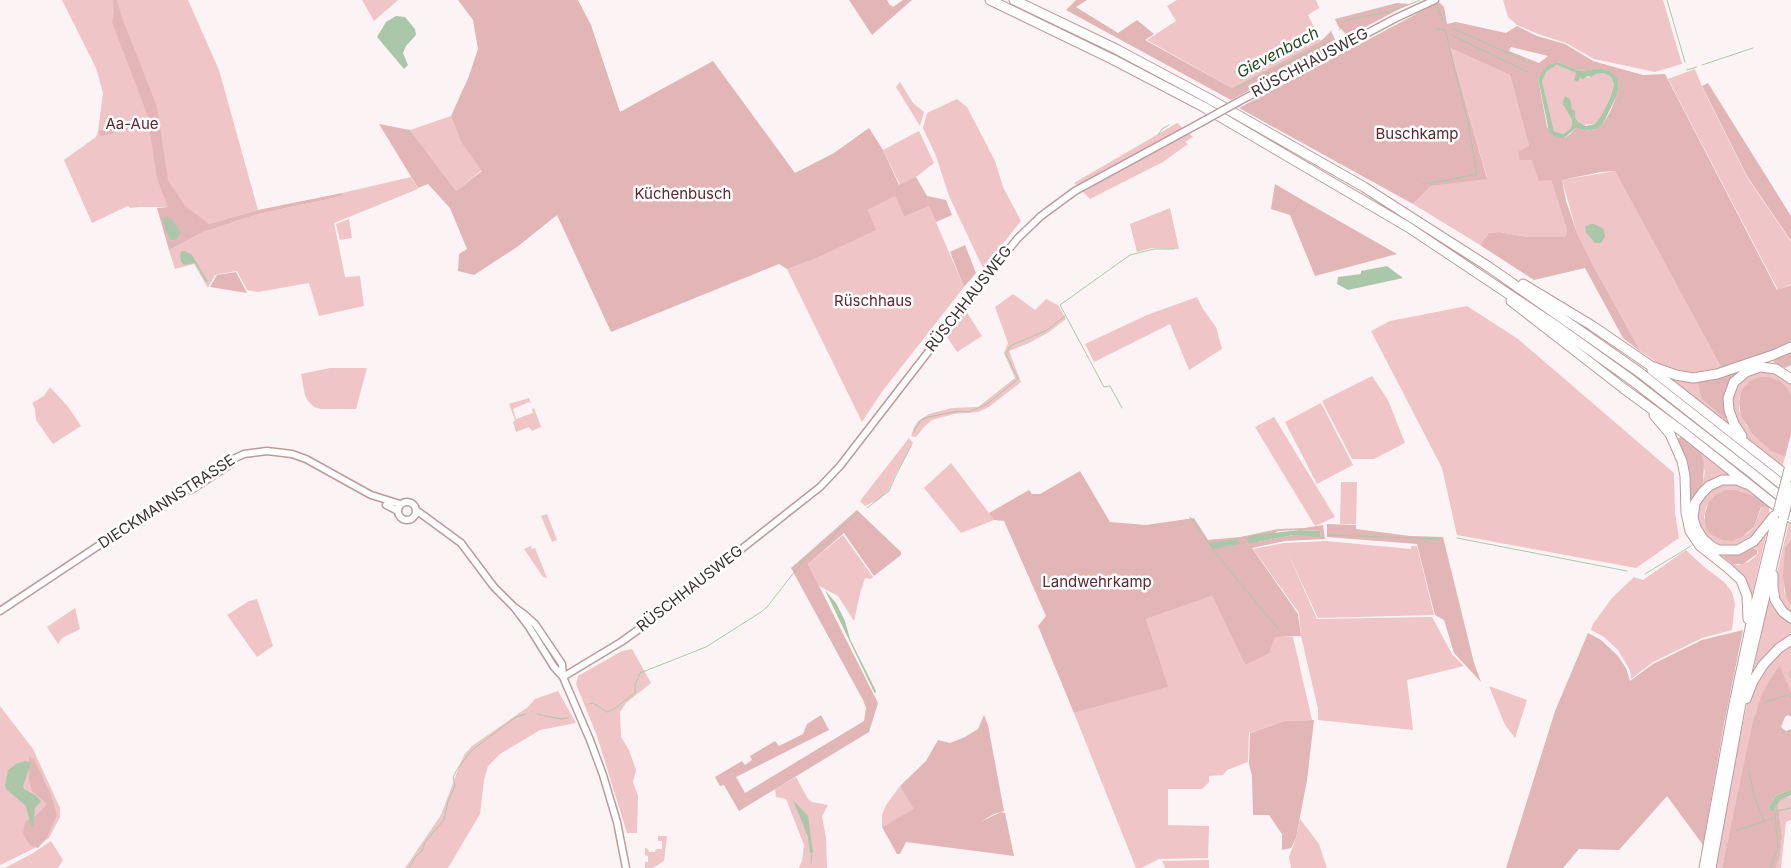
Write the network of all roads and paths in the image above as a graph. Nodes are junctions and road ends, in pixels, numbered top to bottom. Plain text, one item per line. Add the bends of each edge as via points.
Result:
1 (990, 0) edge
2 (1014, 0) edge
3 (1435, 0) edge
4 (1480, 261) junction
5 (1479, 273) junction
6 (1791, 347) edge
7 (1632, 354) junction
8 (1791, 379) edge
9 (1623, 388) junction
10 (1764, 457) junction
11 (1790, 465) edge
12 (1791, 479) edge
13 (1791, 487) edge
14 (1791, 491) edge
15 (1763, 495) junction
16 (1791, 505) edge
17 (399, 508) junction
18 (416, 510) junction
19 (1784, 517) edge
20 (412, 518) junction
21 (436, 524) junction
22 (1779, 536) junction
23 (0, 611) edge
24 (0, 616) edge
25 (1791, 618) edge
26 (1791, 640) edge
27 (1740, 671) junction
28 (563, 676) junction
29 (1732, 749) junction
30 (626, 868) edge
31 (1704, 868) edge
32 (1711, 868) edge

1 - 5 highway via 1112,58 1202,106 1370,204
2 - 4 highway via 1206,97 1364,187
3 - 28 main road, RÜSCHHAUSWEG, bridge via 1075,191 1040,216 988,274 840,466 820,487 648,622
4 - 7 highway via 1488,262 1557,304
4 - 14 highway via 1638,372
5 - 9 highway via 1485,283
5 - 16 highway via 1633,381
6 - 7 highway via 1699,378 1666,372
7 - 10 highway
8 - 10 highway via 1776,370 1755,368 1738,378 1729,392 1729,410 1734,424
9 - 15 highway
9 - 27 highway via 1662,424 1678,449 1685,476 1687,520 1693,537 1744,585 1748,610
10 - 12 highway
11 - 19 highway, bridge
13 - 19 highway, bridge
15 - 19 highway
15 - 19 highway via 1743,482 1732,480 1722,480 1709,486 1694,508 1693,518 1699,534 1718,550 1738,550
17 - 18 main road, DIECKMANNSTRASSE via 410,502
17 - 20 main road, DIECKMANNSTRASSE via 399,516
17 - 23 main road, DIECKMANNSTRASSE via 292,454 271,451 244,454 220,465
17 - 24 main road, DIECKMANNSTRASSE via 361,495 297,460 273,455 250,457 225,468
18 - 20 main road
18 - 21 main road, DIECKMANNSTRASSE
19 - 22 highway
19 - 27 highway
20 - 21 main road, DIECKMANNSTRASSE
21 - 28 main road, DIECKMANNSTRASSE via 461,543 494,587 545,637 562,664
22 - 25 highway via 1773,594 1780,608
22 - 29 highway
26 - 29 highway via 1770,657 1753,681
27 - 31 highway
28 - 30 main road, DIECKMANNSTRASSE via 603,775
29 - 32 highway

